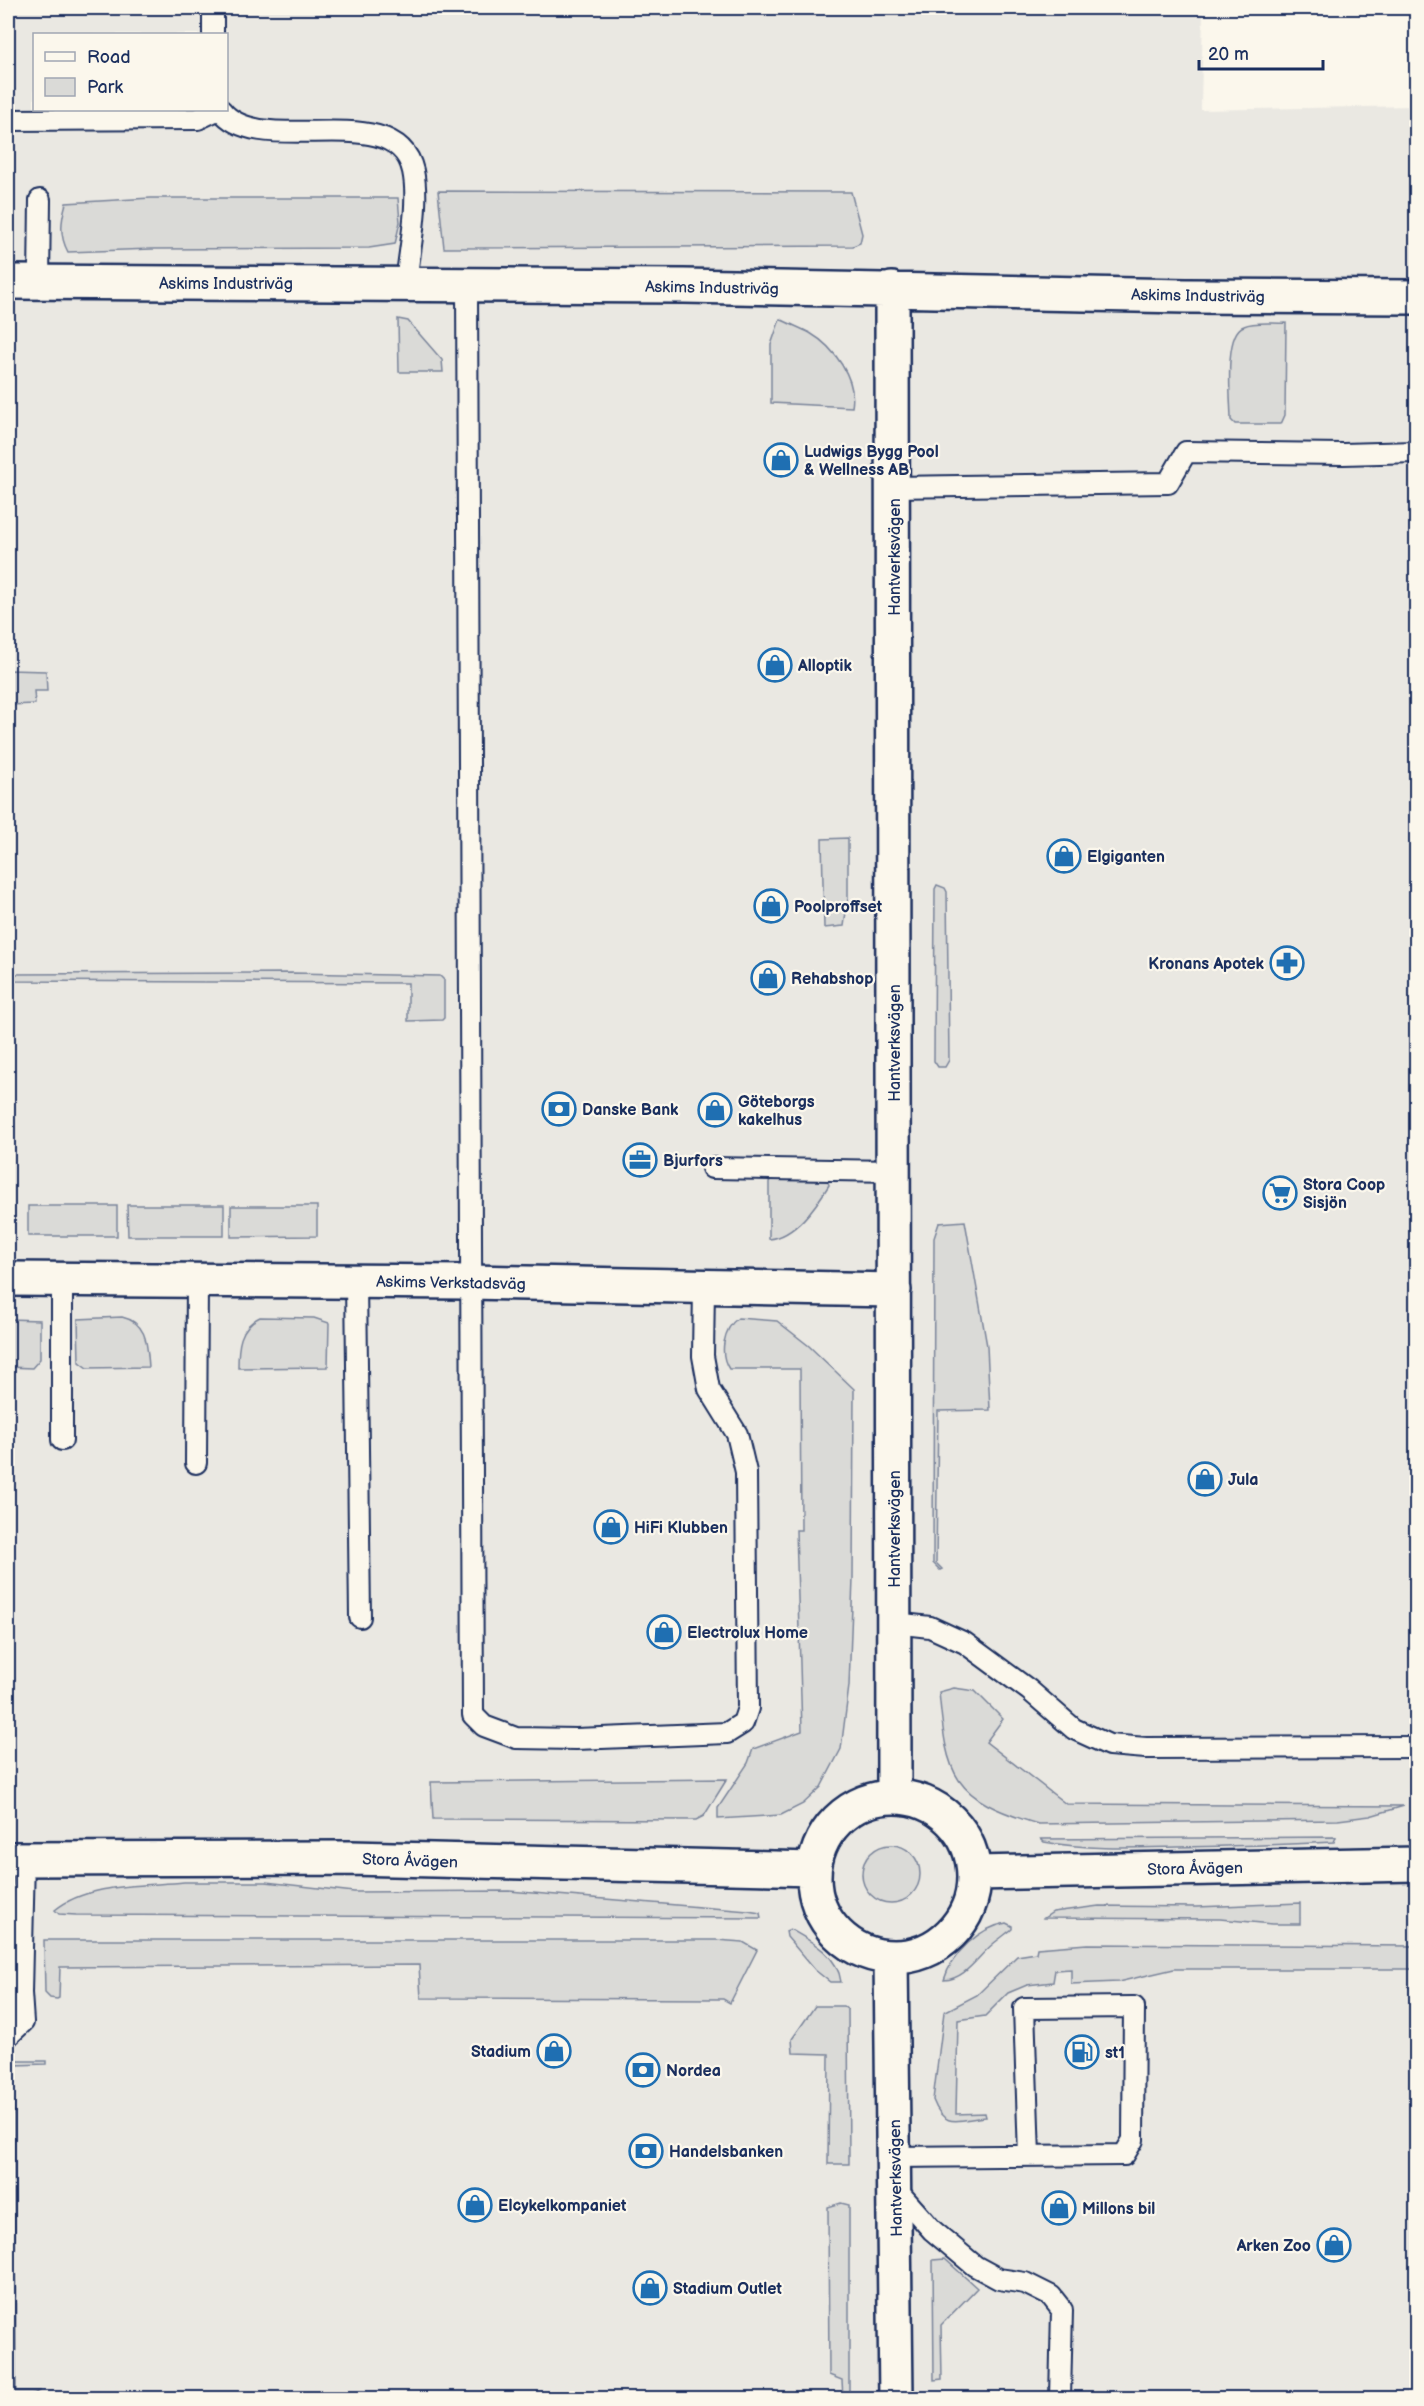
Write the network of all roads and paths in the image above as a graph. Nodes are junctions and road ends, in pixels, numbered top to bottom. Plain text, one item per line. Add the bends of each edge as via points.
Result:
1 (213, 8) edge
2 (213, 33) edge
3 (217, 111) edge
4 (220, 111) edge
5 (8, 120) edge
6 (40, 201) dead end
7 (23, 282) edge
8 (406, 285) junction
9 (467, 286) junction
10 (892, 289) junction
11 (1416, 297) edge
12 (1416, 452) edge
13 (894, 487) junction
14 (712, 1168) dead end
15 (894, 1171) junction
16 (8, 1279) edge
17 (62, 1280) junction
18 (197, 1281) junction
19 (356, 1281) junction
20 (470, 1282) junction
21 (704, 1286) junction
22 (894, 1290) junction
23 (62, 1440) dead end
24 (196, 1463) dead end
25 (360, 1617) dead end
26 (894, 1623) junction
27 (1416, 1747) edge
28 (894, 1796) junction
29 (16, 1858) edge
30 (1416, 1864) edge
31 (813, 1869) junction
32 (975, 1873) junction
33 (891, 1958) junction
34 (8, 2036) edge
35 (1029, 2156) junction
36 (895, 2173) junction
37 (896, 2398) edge
38 (1060, 2398) edge

1 - 2 lane
3 - 5 lane via 198,119
4 - 8 lane via 242,127 335,131 381,137 398,146 412,168 416,191
6 - 7 lane
7 - 8 street, Askims Industriväg
8 - 9 street, Askims Industriväg
9 - 10 street, Askims Industriväg
9 - 20 lane
10 - 11 street, Askims Industriväg
10 - 13 street, Hantverksvägen
12 - 13 lane via 1186,452 1168,483
13 - 15 street, Hantverksvägen
14 - 15 lane
15 - 22 street, Hantverksvägen
16 - 17 street, Askims Verkstadsväg
17 - 18 street, Askims Verkstadsväg
17 - 23 lane
18 - 19 street, Askims Verkstadsväg
18 - 24 lane
19 - 20 street, Askims Verkstadsväg
19 - 25 lane
20 - 21 street, Askims Verkstadsväg
20 - 21 lane via 473,1715 484,1726 516,1738 727,1733 743,1723 748,1708 746,1472 737,1434 709,1389 703,1356
21 - 22 street, Askims Verkstadsväg
22 - 26 street, Hantverksvägen
26 - 27 lane via 930,1627 964,1643 1074,1728 1109,1745
26 - 28 street, Hantverksvägen
28 - 31 street via 870,1800 849,1810 831,1826 819,1846
28 - 32 street via 918,1800 940,1811 958,1828 970,1849
29 - 31 street, Stora Åvägen via 351,1858
29 - 34 lane via 24,1931 23,2022
30 - 32 street, Stora Åvägen
31 - 33 street via 815,1896 825,1920 843,1940 866,1953
32 - 33 street via 972,1899 954,1930 918,1954
33 - 36 street, Hantverksvägen
35 - 35 lane via 1024,2008 1134,2007 1133,2140 1124,2155
35 - 36 lane
36 - 37 street, Hantverksvägen
36 - 38 lane via 932,2230 975,2266 999,2278 1025,2283 1057,2303 1062,2310

